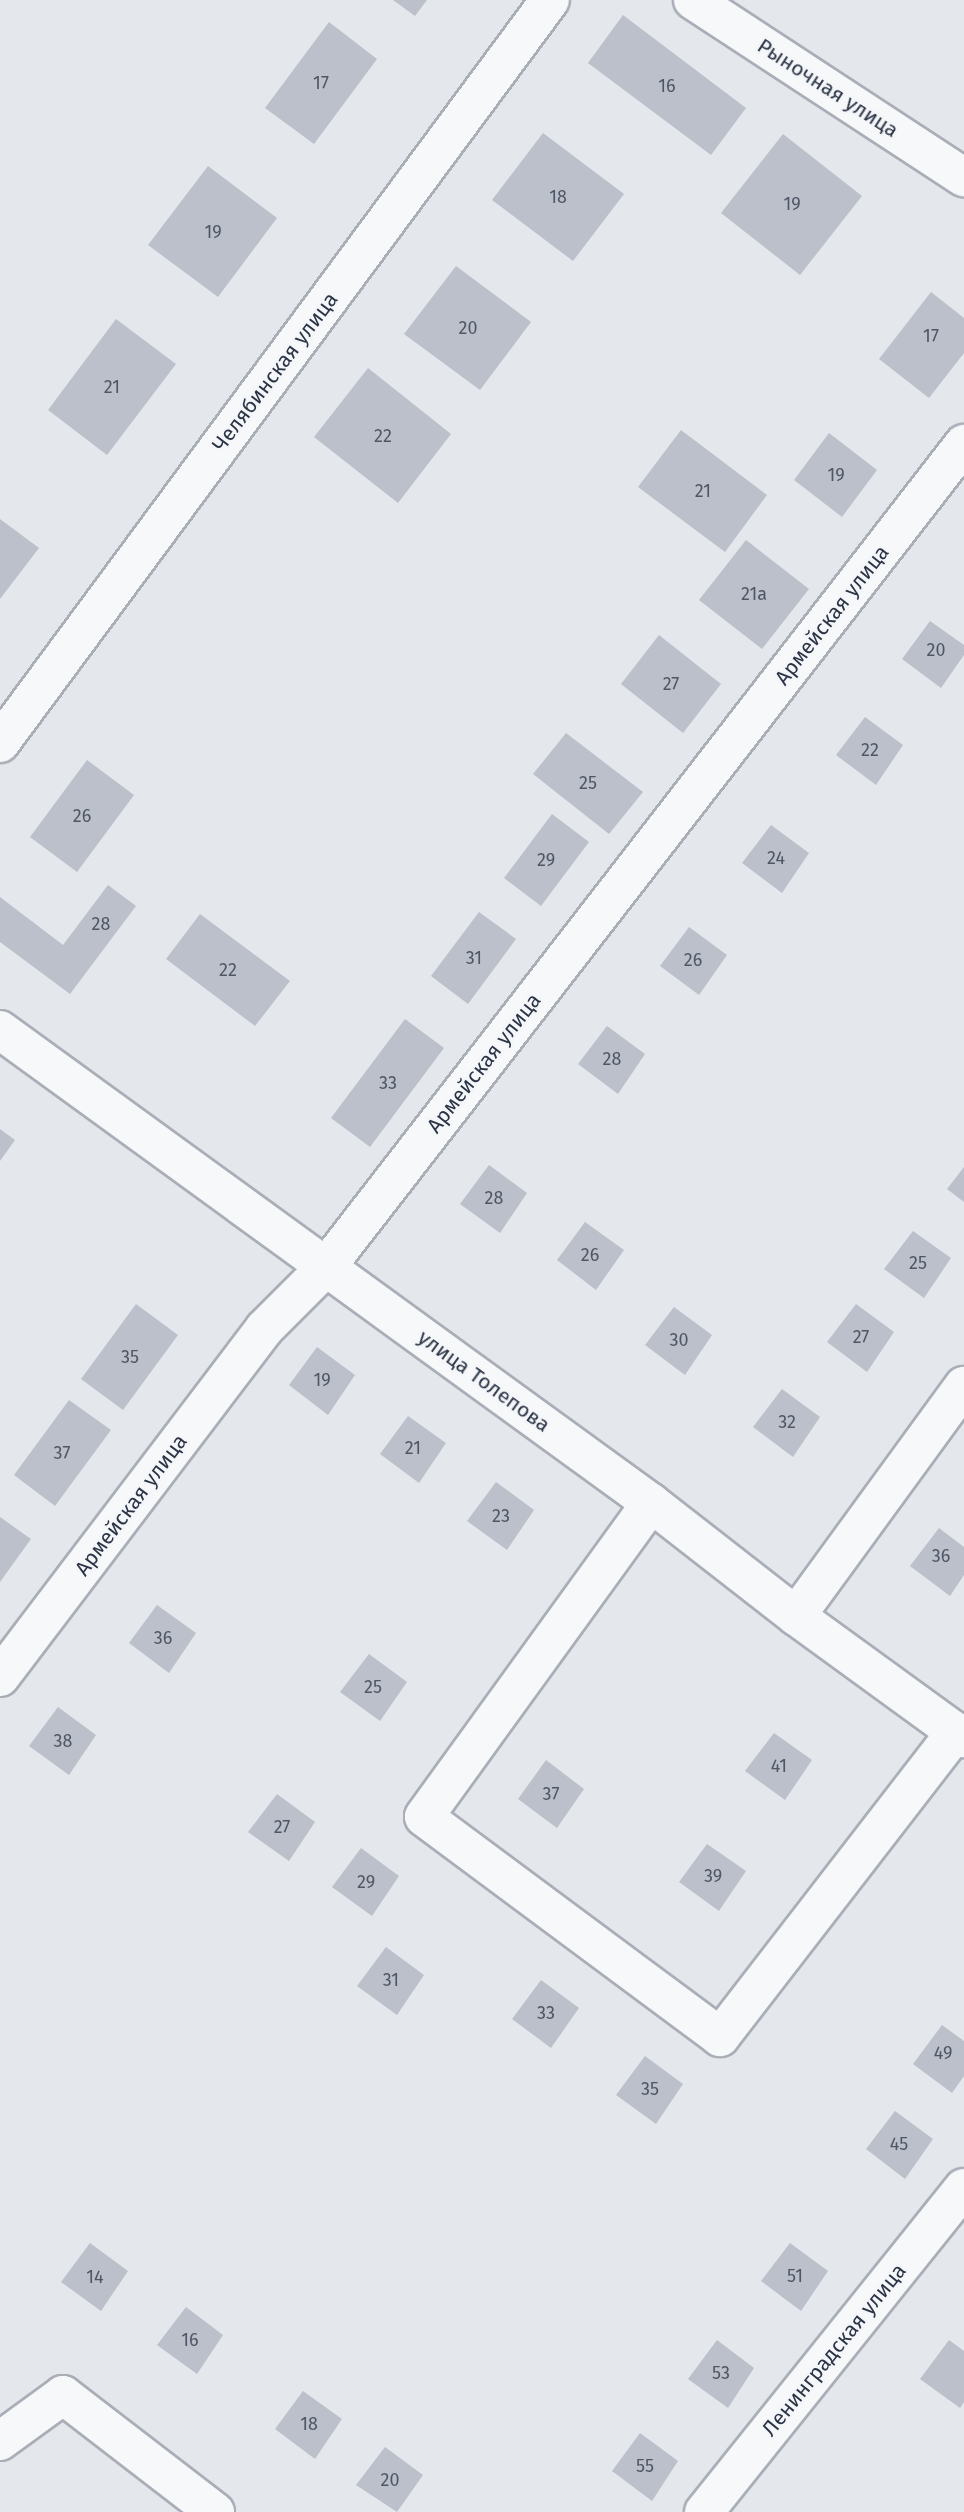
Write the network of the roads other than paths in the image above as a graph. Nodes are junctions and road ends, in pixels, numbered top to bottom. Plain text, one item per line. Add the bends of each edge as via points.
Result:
1 (550, 0) edge
2 (693, 0) edge
3 (964, 177) edge
4 (964, 444) edge
5 (0, 743) edge
6 (0, 1030) edge
7 (327, 1266) junction
8 (964, 1386) edge
9 (651, 1503) junction
10 (796, 1616) junction
11 (0, 1678) edge
12 (960, 1735) edge
13 (964, 2188) edge
14 (0, 2441) edge
15 (215, 2512) edge
16 (704, 2512) edge

1 - 5 street, Челябинская улица
2 - 3 street, Рыночная улица
4 - 7 street, Армейская улица
6 - 7 street, улица Толепова
7 - 9 street, улица Толепова
7 - 11 street, Армейская улица via 264,1329
8 - 10 street
9 - 10 street, улица Толепова
9 - 12 street via 424,1818 720,2037
10 - 12 street, улица Толепова
13 - 16 street, Ленинградская улица
14 - 15 street via 63,2395

